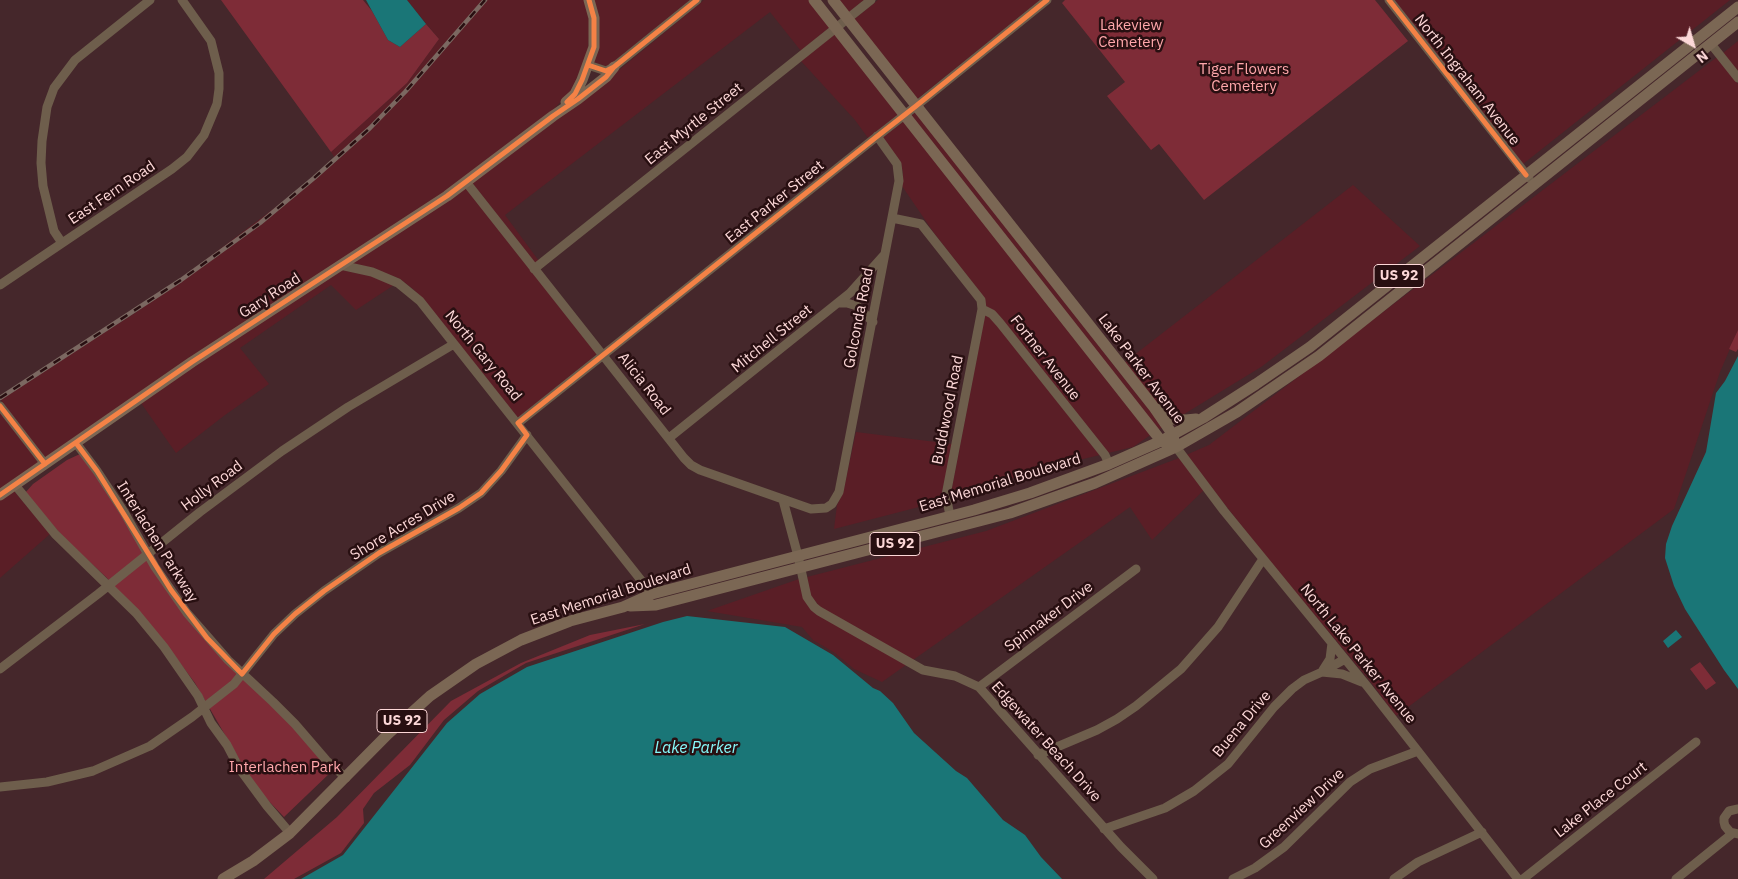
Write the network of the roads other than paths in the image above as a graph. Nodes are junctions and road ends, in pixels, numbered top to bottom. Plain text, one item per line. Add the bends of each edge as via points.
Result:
1 (150, 0) edge
2 (182, 0) edge
3 (590, 0) edge
4 (697, 0) edge
5 (814, 0) edge
6 (832, 0) edge
7 (871, 0) edge
8 (1047, 0) edge
9 (1389, 0) edge
10 (1738, 7) edge
11 (847, 19) junction
12 (1738, 22) edge
13 (836, 28) junction
14 (1711, 44) junction
15 (1682, 51) junction
16 (588, 64) junction
17 (614, 67) junction
18 (1738, 78) edge
19 (1655, 89) junction
20 (916, 106) junction
21 (905, 115) junction
22 (553, 116) junction
23 (877, 136) junction
24 (1526, 175) junction
25 (466, 182) junction
26 (1534, 184) junction
27 (892, 218) junction
28 (62, 243) junction
29 (886, 254) junction
30 (340, 266) junction
31 (534, 269) junction
32 (0, 285) edge
33 (1383, 288) junction
34 (838, 303) junction
35 (982, 310) junction
36 (1368, 318) junction
37 (873, 322) junction
38 (454, 344) junction
39 (603, 355) junction
40 (0, 406) edge
41 (1153, 406) junction
42 (1203, 418) junction
43 (518, 423) junction
44 (1173, 434) junction
45 (527, 435) junction
46 (669, 438) junction
47 (1161, 440) junction
48 (76, 443) junction
49 (1176, 447) junction
50 (45, 464) junction
51 (1109, 464) junction
52 (15, 485) junction
53 (0, 495) edge
54 (782, 500) junction
55 (829, 506) joint
56 (950, 516) junction
57 (148, 554) junction
58 (798, 556) junction
59 (1263, 559) junction
60 (801, 568) junction
61 (1136, 569) dead end
62 (108, 585) junction
63 (652, 594) junction
64 (629, 606) junction
65 (1332, 643) junction
66 (1345, 659) junction
67 (0, 668) edge
68 (1322, 672) junction
69 (242, 674) junction
70 (1365, 683) junction
71 (979, 687) junction
72 (203, 707) junction
73 (1696, 742) dead end
74 (1418, 751) junction
75 (1038, 755) junction
76 (346, 778) junction
77 (0, 787) edge
78 (1738, 809) edge
79 (1104, 828) junction
80 (1482, 832) junction
81 (290, 833) junction
82 (1736, 833) edge
83 (223, 879) edge
84 (1153, 879) edge
85 (1234, 879) edge
86 (1394, 879) edge
87 (1518, 879) edge
88 (1523, 879) edge
89 (1676, 879) edge

1 - 28 street via 75,60 54,88 47,107 42,141 43,186 54,231
2 - 28 street, East Fern Road via 202,26 213,48 219,73 217,104 204,135 184,160
3 - 16 main road via 595,38
4 - 17 street
5 - 13 main road, Lake Parker Avenue
6 - 11 main road, Lake Parker Avenue
7 - 11 street, East Myrtle Street
8 - 20 street, East Parker Street
9 - 24 street, North Ingraham Avenue
10 - 15 main road, East Memorial Boulevard / US 92
11 - 13 street, East Myrtle Street
11 - 20 main road, Lake Parker Avenue
12 - 14 main road, East Memorial Boulevard / US 92
13 - 21 main road, Lake Parker Avenue
13 - 31 street, East Myrtle Street
14 - 18 street
14 - 19 main road, East Memorial Boulevard / US 92
15 - 19 main road via 1677,65
15 - 24 main road, East Memorial Boulevard / US 92
16 - 17 street via 606,71
16 - 22 main road via 575,94
17 - 22 main road via 606,78
19 - 26 main road, East Memorial Boulevard / US 92
20 - 21 street, East Parker Street
20 - 41 main road, Lake Parker Avenue
21 - 23 street, East Parker Street
21 - 47 main road, Lake Parker Avenue
22 - 25 main road, Gary Road
23 - 27 street, Golconda Road via 899,172
23 - 39 street, East Parker Street
24 - 26 street, North Ingraham Avenue
24 - 33 main road, East Memorial Boulevard / US 92
25 - 30 main road, Gary Road
25 - 31 street, Alicia Road
26 - 36 main road, East Memorial Boulevard / US 92
27 - 29 street, Golconda Road
27 - 35 street, Fortner Avenue via 924,227 981,300
28 - 32 street, East Fern Road
29 - 34 street, Mitchell Street
29 - 37 street, Golconda Road
30 - 38 street, North Gary Road via 372,272 398,282 420,301
30 - 48 main road, Gary Road via 192,362
31 - 39 street, Alicia Road
33 - 36 main road via 1382,297
33 - 42 main road, East Memorial Boulevard / US 92 via 1287,363
34 - 37 street via 857,306
34 - 46 street, Mitchell Street
35 - 51 street, Fortner Avenue via 992,314 1000,323
35 - 56 street, Buddwood Road via 946,496
36 - 49 main road, East Memorial Boulevard / US 92 via 1263,395
37 - 55 street, Golconda Road via 839,492
38 - 43 street, North Gary Road
38 - 57 street, Holly Road via 295,442
39 - 43 street, East Parker Street
39 - 46 street, Alicia Road
40 - 50 street
41 - 42 main road via 1173,419
41 - 44 main road, Lake Parker Avenue
42 - 44 main road, East Memorial Boulevard / US 92
43 - 45 street, North Gary Road
44 - 47 main road, East Memorial Boulevard / US 92
44 - 49 main road, Lake Parker Avenue
45 - 63 street, North Gary Road
45 - 69 street, Shore Acres Drive via 502,471 481,493 379,553 324,591 274,634
46 - 54 street, Alicia Road via 684,458 700,470
47 - 49 main road, Lake Parker Avenue
47 - 51 main road, East Memorial Boulevard / US 92
48 - 50 main road, Gary Road
48 - 57 street, Interlachen Parkway via 102,478
49 - 59 street, North Lake Parker Avenue
49 - 60 main road, East Memorial Boulevard / US 92 via 1095,483 1030,507
50 - 52 main road, Gary Road
51 - 56 main road, East Memorial Boulevard / US 92 via 1038,490
52 - 53 main road, Gary Road
52 - 62 street via 55,534
54 - 55 street, Alicia Road via 811,510
54 - 58 street, Edgewater Beach Drive
56 - 58 main road, East Memorial Boulevard / US 92
57 - 62 street, Holly Road
57 - 69 street, Interlachen Parkway via 187,613
58 - 60 street, Edgewater Beach Drive
58 - 63 main road, East Memorial Boulevard / US 92
59 - 65 street, North Lake Parker Avenue
59 - 75 street via 1218,627 1181,669 1117,719
60 - 64 main road, East Memorial Boulevard / US 92 via 656,605
60 - 71 street, Edgewater Beach Drive via 808,597 819,611 923,670 955,676
61 - 71 street, Spinnaker Drive
62 - 67 street, Holly Road
62 - 72 street via 164,647
63 - 64 main road, East Memorial Boulevard / US 92
64 - 76 main road, East Memorial Boulevard / US 92 via 549,628 476,664 407,716
65 - 66 street, North Lake Parker Avenue
65 - 68 street via 1330,659
66 - 68 street, Buena Drive
66 - 70 street, North Lake Parker Avenue
68 - 70 street via 1342,674
68 - 79 street, Buena Drive via 1304,680 1282,697 1228,764 1207,782 1165,808
69 - 72 street, Shore Acres Drive
69 - 76 street, Interlachen Parkway
70 - 74 street, North Lake Parker Avenue
71 - 75 street, Edgewater Beach Drive
72 - 77 street, Shore Acres Drive via 150,746 112,764 47,782
72 - 81 street via 239,768
73 - 88 street, Lake Place Court
74 - 80 street, North Lake Parker Avenue
74 - 85 street, Greenview Drive via 1370,768 1350,782 1284,847
75 - 79 street, Edgewater Beach Drive
76 - 81 main road, East Memorial Boulevard / US 92
78 - 82 street via 1728,811 1724,818 1724,826
79 - 84 street, Edgewater Beach Drive
80 - 86 street via 1418,862
80 - 87 street, North Lake Parker Avenue
81 - 83 main road, East Memorial Boulevard / US 92
82 - 89 street

